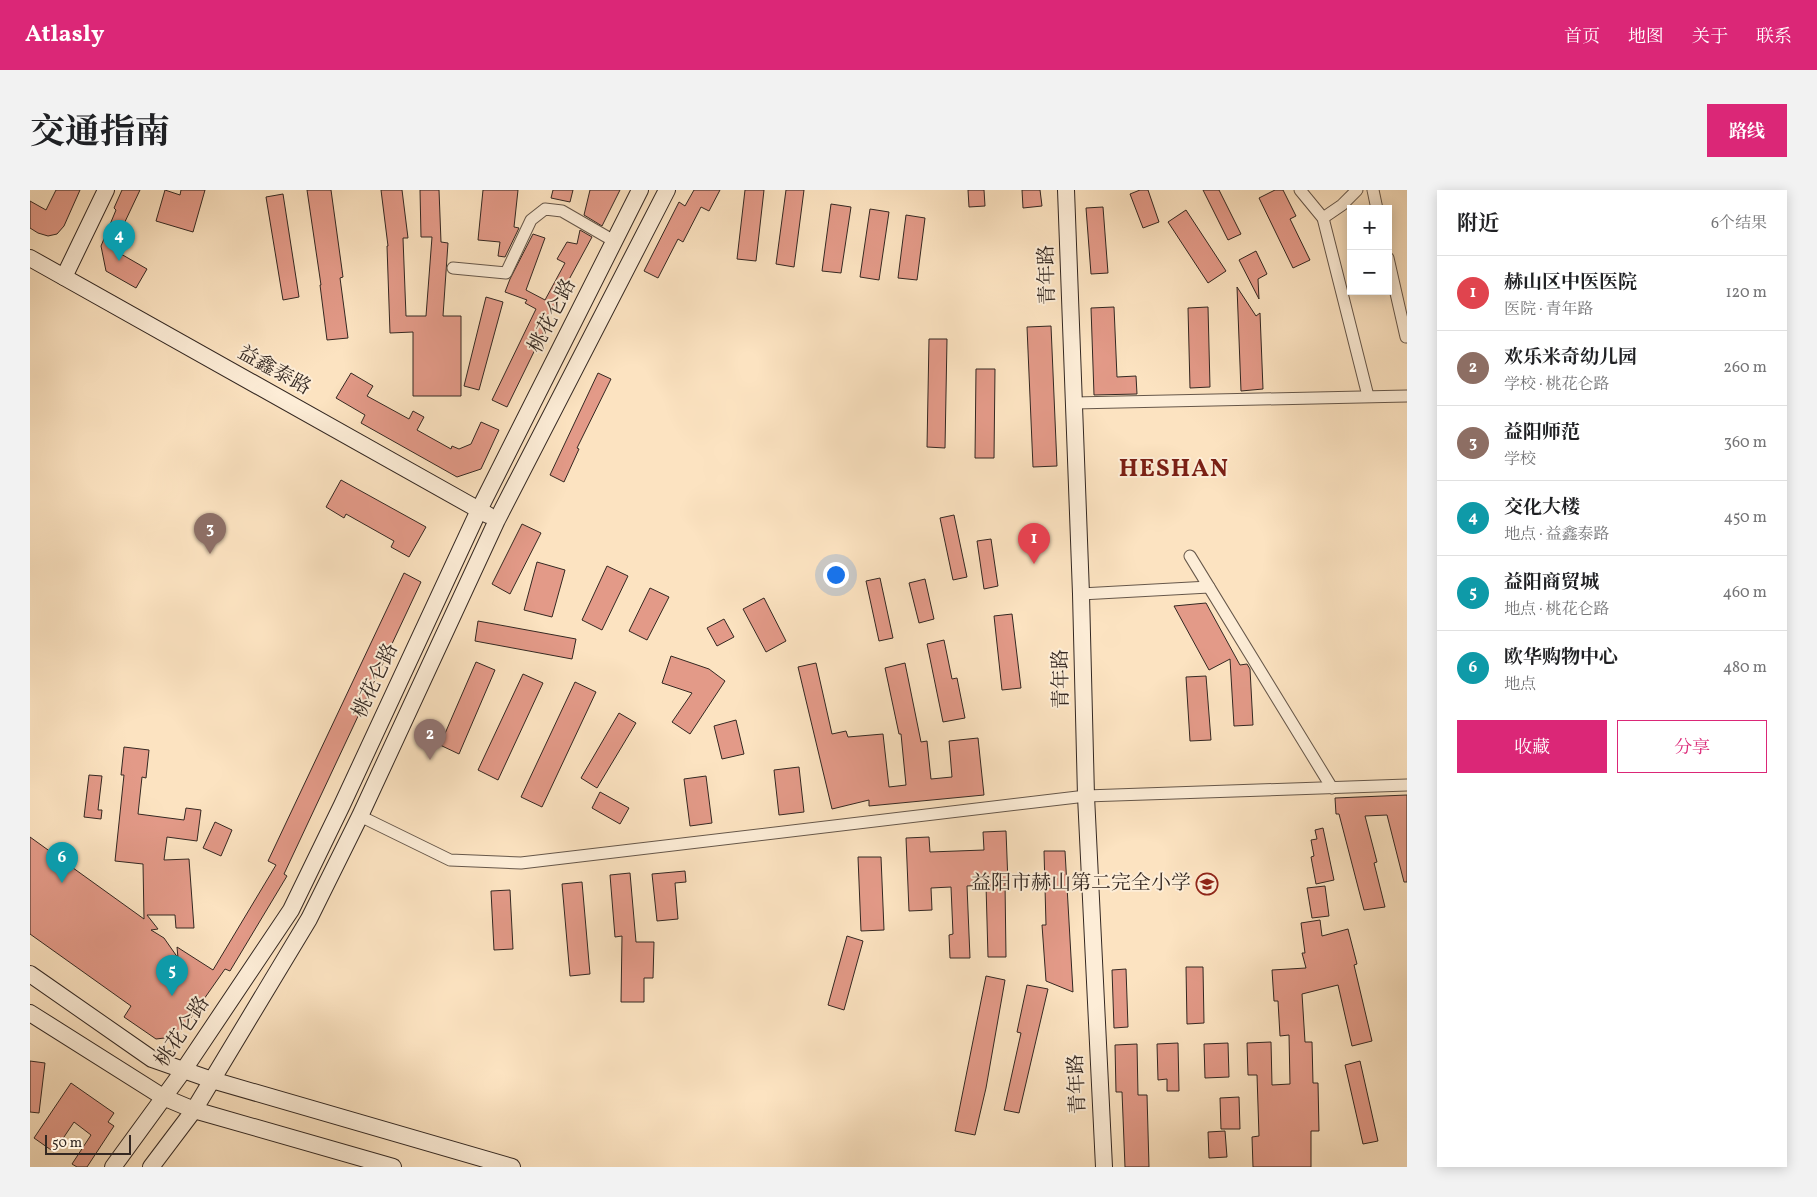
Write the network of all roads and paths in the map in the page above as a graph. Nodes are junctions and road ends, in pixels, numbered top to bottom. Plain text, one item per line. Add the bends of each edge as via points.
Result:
1 (106, 190) edge
2 (640, 190) edge
3 (667, 190) edge
4 (1066, 190) edge
5 (1300, 190) edge
6 (1357, 190) edge
7 (1373, 190) edge
8 (1376, 205) edge
9 (1323, 218) junction
10 (614, 241) junction
11 (30, 258) edge
12 (453, 268) dead end
13 (1392, 275) edge
14 (64, 277) junction
15 (1407, 338) edge
16 (1368, 396) junction
17 (1407, 396) edge
18 (1074, 403) junction
19 (479, 510) junction
20 (497, 520) junction
21 (1190, 556) dead end
22 (1209, 587) junction
23 (1081, 594) junction
24 (1407, 786) edge
25 (1332, 788) junction
26 (1086, 796) junction
27 (360, 816) junction
28 (30, 974) edge
29 (30, 1013) edge
30 (183, 1071) junction
31 (212, 1080) junction
32 (163, 1097) junction
33 (194, 1110) junction
34 (113, 1167) edge
35 (151, 1167) edge
36 (393, 1167) edge
37 (512, 1167) edge
38 (1104, 1167) edge

1 - 14 main road
2 - 10 main road, 桃花仑路
3 - 20 main road
4 - 18 main road, 青年路
5 - 9 street
6 - 9 street
7 - 8 street
9 - 16 street
10 - 12 street via 562,211 545,209 531,220 506,272
10 - 19 main road, 桃花仑路
11 - 14 main road, 益鑫泰路
13 - 15 street
14 - 19 main road, 益鑫泰路
16 - 17 street
16 - 18 street
18 - 23 main road, 青年路
19 - 20 main road, 益鑫泰路
19 - 30 main road, 桃花仑路 via 291,910
20 - 27 main road
21 - 22 street
22 - 23 street
22 - 25 street
23 - 26 main road, 青年路
24 - 25 street
25 - 26 street
26 - 27 street via 521,863 450,860
26 - 38 main road, 青年路
27 - 31 main road via 309,919
28 - 30 main road via 152,1059
29 - 32 main road
30 - 31 main road
30 - 32 main road, 桃花仑路
31 - 33 main road
31 - 37 main road
32 - 33 main road
32 - 34 main road, 桃花仑路
33 - 35 main road
33 - 36 main road

